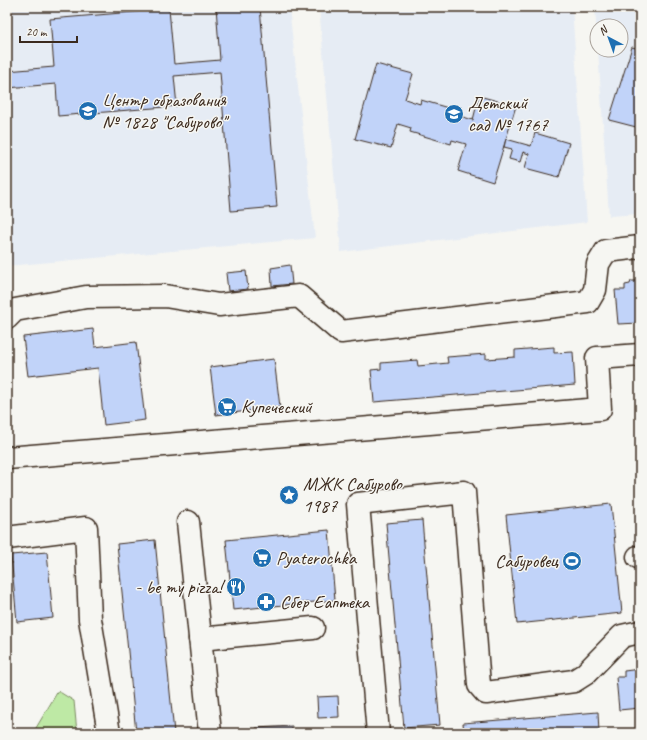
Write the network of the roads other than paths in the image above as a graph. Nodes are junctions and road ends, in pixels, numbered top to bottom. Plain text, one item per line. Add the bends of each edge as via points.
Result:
1 (640, 247) edge
2 (7, 318) edge
3 (640, 355) edge
4 (7, 458) edge
5 (188, 522) dead end
6 (7, 538) edge
7 (313, 628) dead end
8 (640, 632) edge
9 (200, 639) junction
10 (109, 733) edge
11 (210, 733) edge
12 (378, 733) edge

1 - 2 lane via 606,250 598,264 595,290 588,302 341,332 298,296 220,305 165,296 86,297 15,310
3 - 4 lane via 597,358 600,409
5 - 9 lane
6 - 10 lane via 86,528 90,619
7 - 9 lane
8 - 12 lane via 622,636 585,674 574,681 486,693 479,685 464,492 358,504
9 - 11 lane

